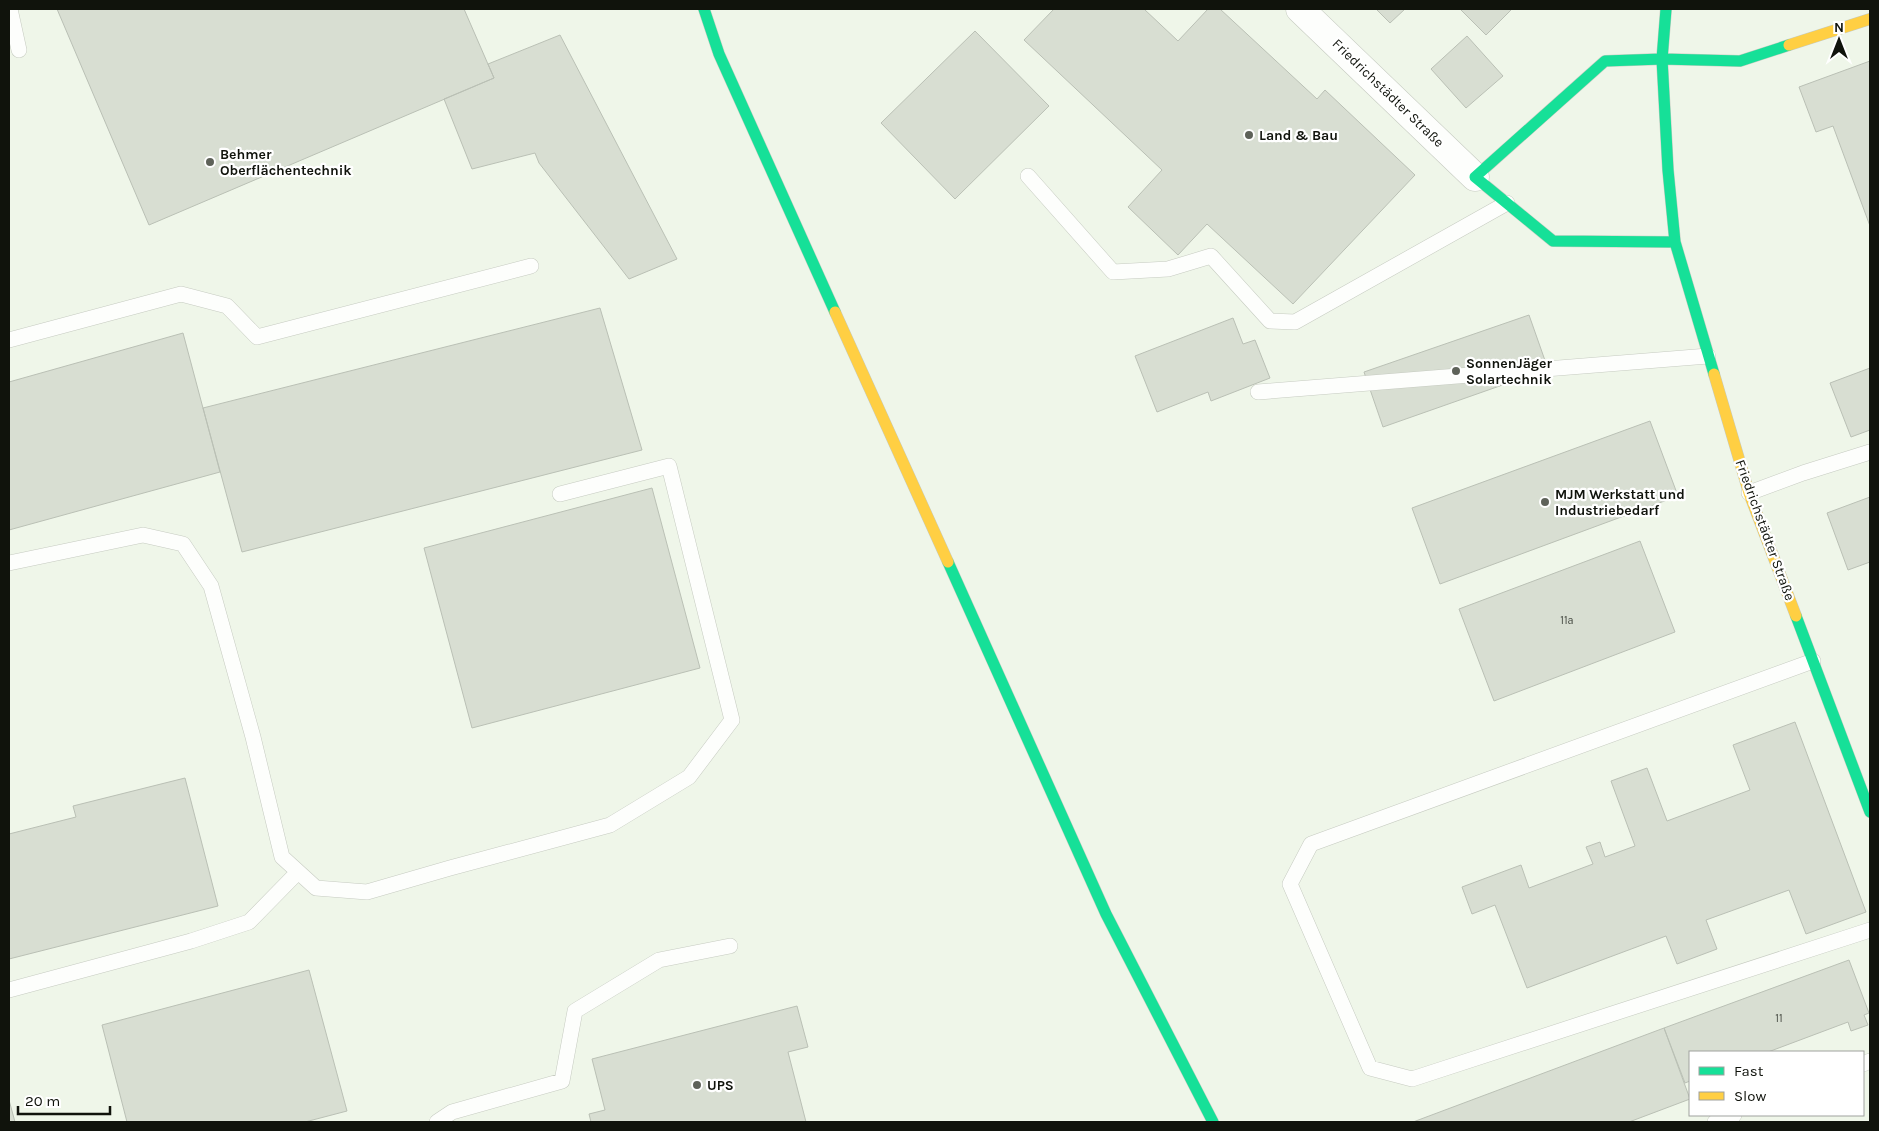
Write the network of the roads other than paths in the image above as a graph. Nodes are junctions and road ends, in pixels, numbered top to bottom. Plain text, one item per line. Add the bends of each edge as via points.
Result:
1 (10, 9) edge
2 (1300, 9) edge
3 (1666, 9) edge
4 (699, 12) edge
5 (1870, 19) edge
6 (19, 50) dead end
7 (1662, 59) junction
8 (1028, 176) dead end
9 (1475, 177) junction
10 (1507, 203) junction
11 (1675, 242) junction
12 (531, 266) dead end
13 (9, 340) edge
14 (1708, 356) junction
15 (1258, 392) dead end
16 (1870, 452) edge
17 (1749, 493) junction
18 (560, 494) dead end
19 (9, 563) edge
20 (1813, 662) junction
21 (1865, 781) edge
22 (1870, 812) edge
23 (298, 872) junction
24 (1870, 930) edge
25 (730, 946) dead end
26 (9, 990) edge
27 (1731, 1116) edge
28 (437, 1122) edge
29 (1213, 1122) edge
30 (1715, 1122) edge

1 - 6 lane
2 - 9 street, Friedrichstädter Straße
3 - 7 street, Friedrichstädter Straße
4 - 29 street via 1106,914
5 - 7 street via 1740,61
7 - 9 street via 1605,61
7 - 11 street, Friedrichstädter Straße
8 - 10 lane via 1113,272 1168,269 1211,256 1270,321 1295,322
9 - 10 street, Friedrichstädter Straße
10 - 11 street, Friedrichstädter Straße via 1553,241
11 - 14 street, Friedrichstädter Straße
12 - 13 lane via 257,337 227,306 181,294
14 - 15 lane
14 - 17 street, Friedrichstädter Straße
16 - 17 lane
17 - 20 street, Friedrichstädter Straße
18 - 23 lane via 669,466 732,720 689,777 610,826 367,892 316,888
19 - 23 lane via 143,535 183,544 211,586 282,857
20 - 21 street, Friedrichstädter Straße
20 - 24 lane via 1312,844 1290,884 1370,1068 1412,1079
21 - 22 street, Friedrichstädter Straße
23 - 26 lane via 249,922
25 - 28 lane via 659,960 575,1011 562,1081 452,1112
27 - 30 lane

